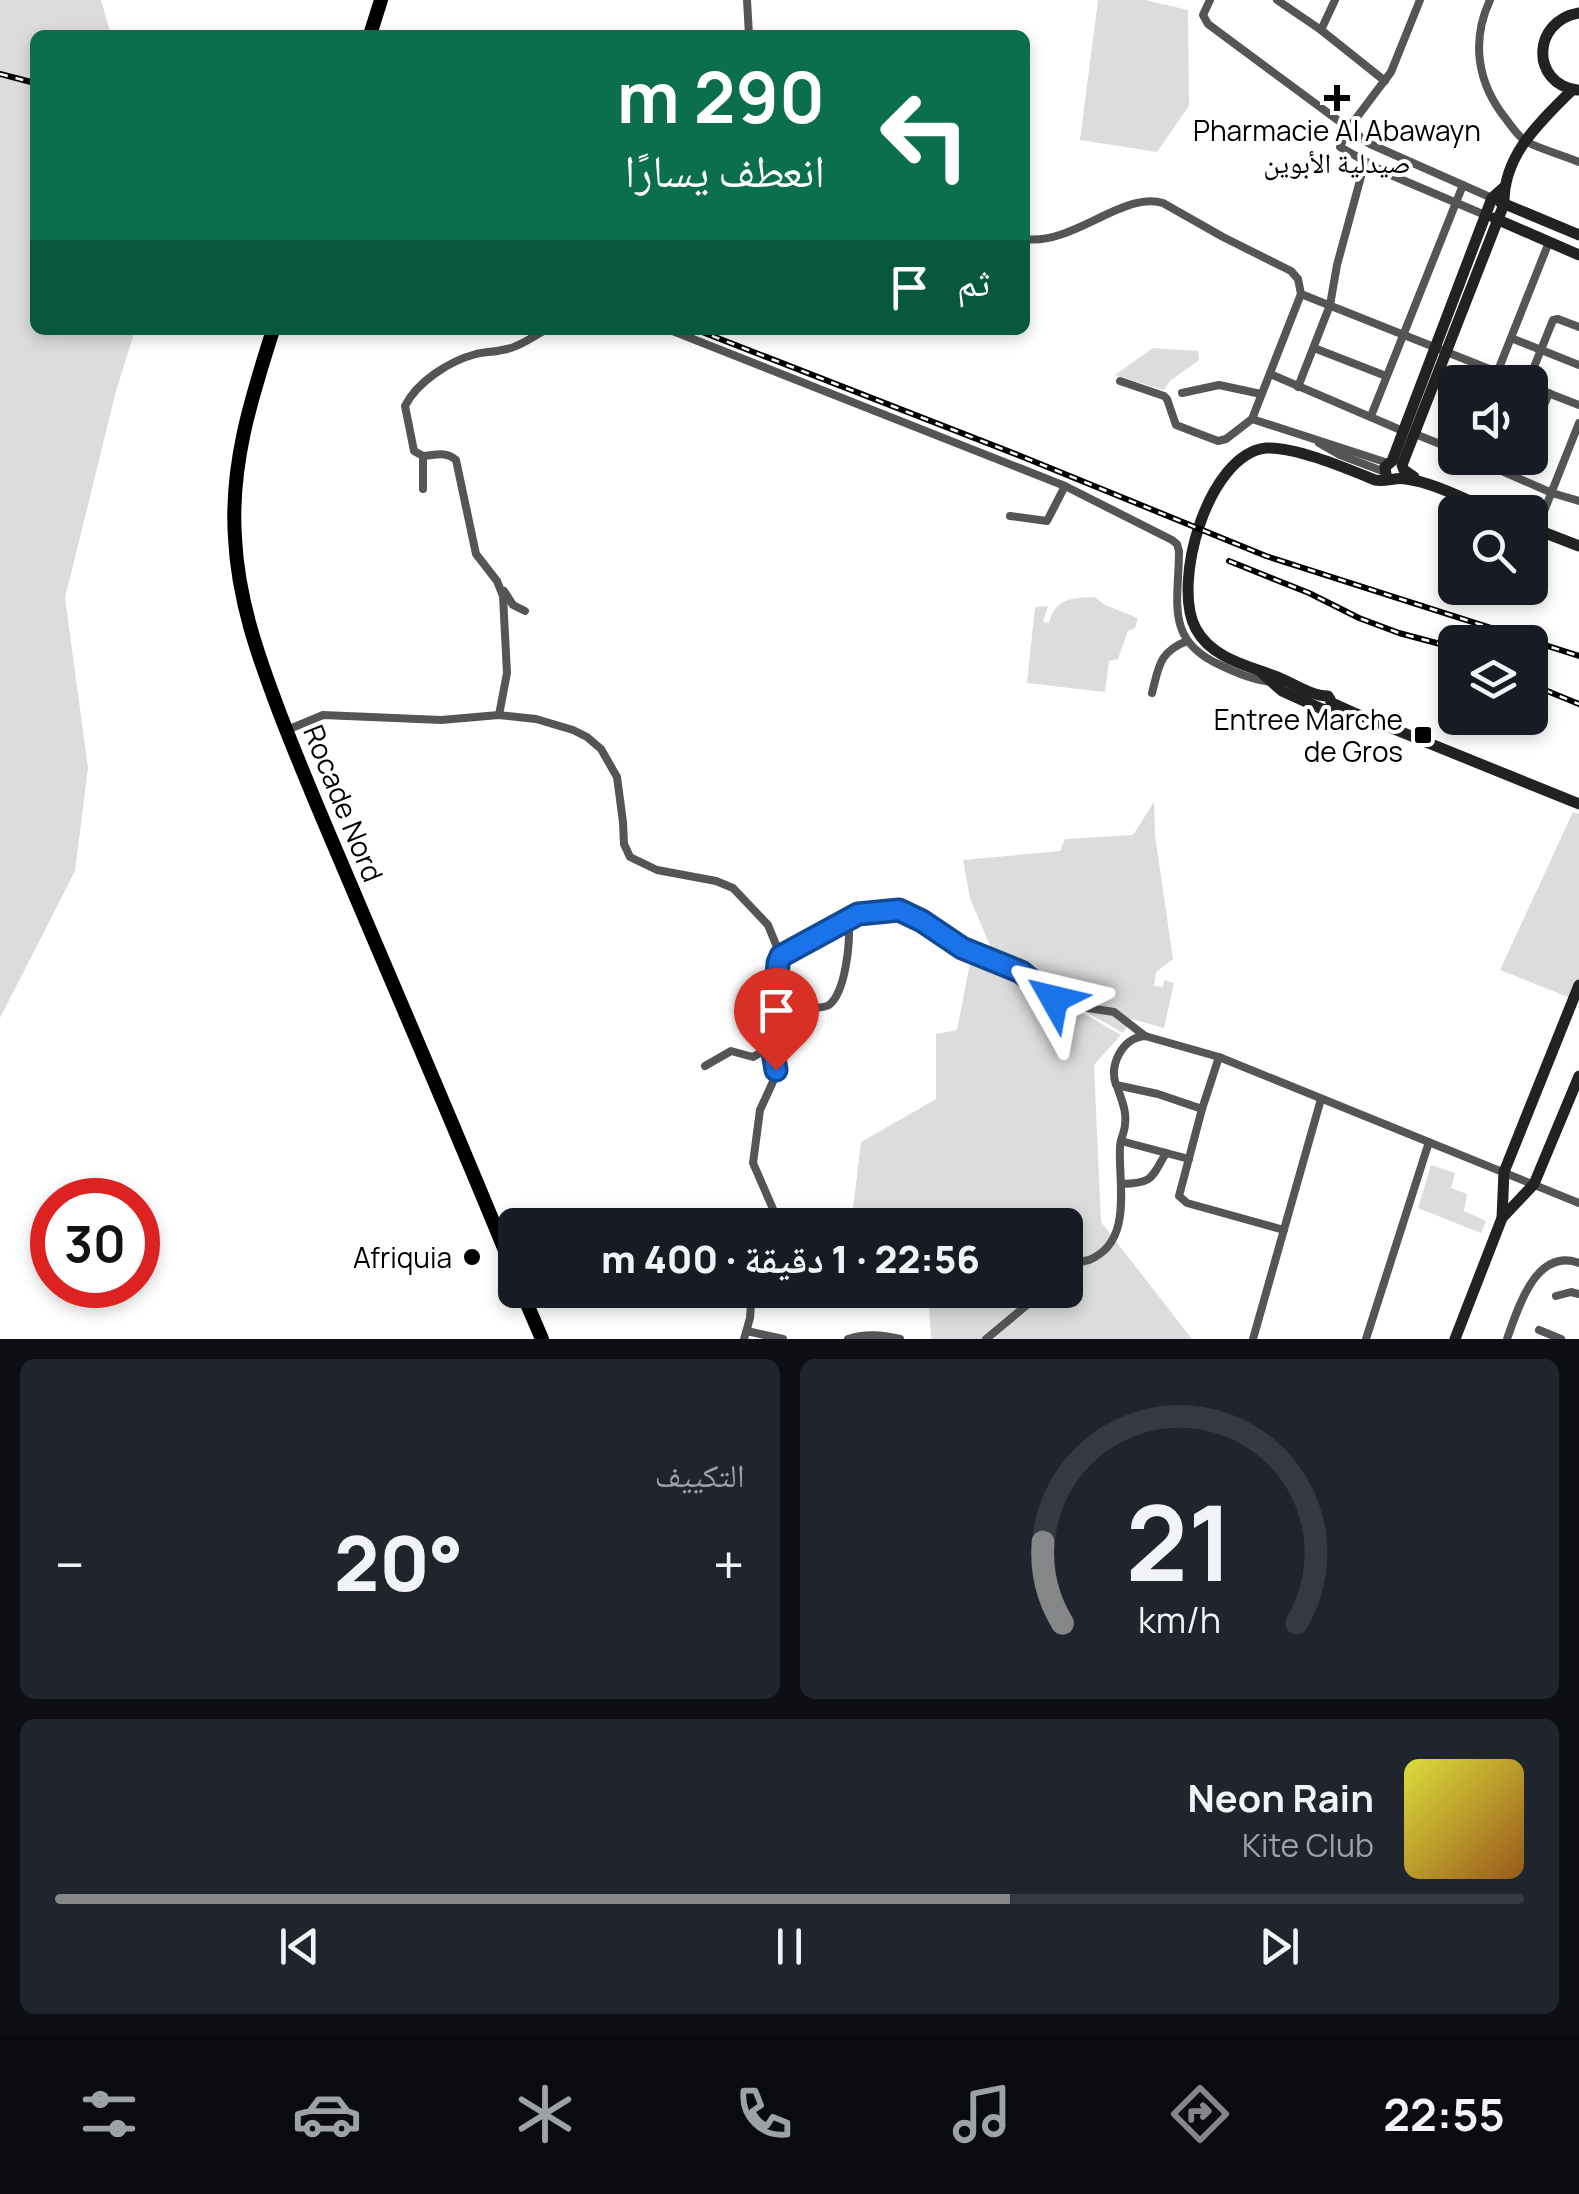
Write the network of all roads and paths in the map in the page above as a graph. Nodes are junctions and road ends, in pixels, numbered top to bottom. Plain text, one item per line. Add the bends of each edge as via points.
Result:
1 (380, 0) edge
2 (748, 0) edge
3 (1210, 0) edge
4 (1277, 0) edge
5 (1334, 0) edge
6 (1420, 0) edge
7 (1490, 0) edge
8 (1579, 13) edge
9 (371, 30) edge
10 (749, 30) edge
11 (1322, 30) junction
12 (1385, 81) junction
13 (1575, 90) edge
14 (1348, 130) junction
15 (1523, 140) junction
16 (1365, 162) junction
17 (1579, 162) edge
18 (1462, 185) junction
19 (1498, 201) junction
20 (1455, 202) junction
21 (1491, 217) junction
22 (1579, 235) edge
23 (1030, 239) edge
24 (1549, 242) junction
25 (1579, 254) edge
26 (1301, 294) junction
27 (1330, 305) junction
28 (1579, 327) edge
29 (272, 335) edge
30 (535, 335) edge
31 (683, 335) edge
32 (1402, 335) junction
33 (1511, 338) junction
34 (1314, 348) junction
35 (1541, 349) junction
36 (1440, 351) junction
37 (1475, 365) edge
38 (1501, 365) edge
39 (1534, 365) edge
40 (1579, 365) edge
41 (1270, 374) junction
42 (1386, 376) junction
43 (1120, 381) dead end
44 (1298, 387) junction
45 (1182, 393) dead end
46 (1549, 393) edge
47 (1261, 394) junction
48 (1579, 405) edge
49 (1371, 416) junction
50 (1252, 419) junction
51 (1579, 423) edge
52 (1409, 432) junction
53 (1438, 443) edge
54 (422, 456) junction
55 (1394, 470) junction
56 (1516, 476) edge
57 (1065, 486) junction
58 (423, 490) dead end
59 (1552, 492) junction
60 (1453, 495) edge
61 (1548, 500) edge
62 (1579, 501) edge
63 (1010, 516) dead end
64 (1548, 534) edge
65 (1579, 546) edge
66 (500, 586) junction
67 (525, 612) dead end
68 (1186, 641) junction
69 (1259, 670) junction
70 (1272, 682) junction
71 (1296, 686) junction
72 (1152, 694) dead end
73 (1325, 703) junction
74 (499, 714) junction
75 (287, 730) junction
76 (1579, 804) edge
77 (848, 919) junction
78 (781, 956) junction
79 (1579, 985) edge
80 (773, 1019) junction
81 (1145, 1036) junction
82 (772, 1046) junction
83 (1219, 1057) junction
84 (706, 1066) dead end
85 (1579, 1076) edge
86 (1116, 1085) junction
87 (1322, 1099) junction
88 (1202, 1109) junction
89 (1120, 1141) junction
90 (1429, 1142) junction
91 (1166, 1153) junction
92 (1189, 1159) junction
93 (1504, 1172) junction
94 (1122, 1184) junction
95 (1534, 1184) junction
96 (1579, 1203) edge
97 (773, 1208) edge
98 (1502, 1218) junction
99 (1284, 1230) junction
100 (498, 1235) edge
101 (1083, 1260) edge
102 (1579, 1262) edge
103 (1579, 1294) edge
104 (1556, 1296) dead end
105 (529, 1308) edge
106 (750, 1308) edge
107 (1023, 1308) edge
108 (1540, 1330) dead end
109 (746, 1335) edge
110 (542, 1339) edge
111 (783, 1339) edge
112 (848, 1339) edge
113 (900, 1339) edge
114 (986, 1339) edge
115 (1253, 1339) edge
116 (1366, 1339) edge
117 (1455, 1339) edge
118 (1507, 1339) edge
119 (1561, 1339) edge

1 - 9 highway
2 - 10 street
3 - 14 street via 1203,15 1208,24
4 - 11 street
5 - 11 street
6 - 12 street
7 - 15 street via 1479,31 1480,66 1492,99
8 - 13 street via 1554,25 1542,48 1548,73
11 - 12 street
12 - 14 street
13 - 15 street
14 - 16 street via 1340,146
14 - 18 street
15 - 17 street
15 - 19 street
16 - 20 street
16 - 27 street
18 - 19 street
18 - 20 street
19 - 21 street
19 - 22 street
20 - 21 street
20 - 32 street
21 - 24 street
21 - 36 street
23 - 26 street via 1154,200 1291,271
24 - 25 street
24 - 33 street
26 - 27 street
26 - 41 street
27 - 32 street
27 - 34 street
28 - 35 street via 1553,320
29 - 75 highway, Rocade Nord via 241,439 234,535 245,613
30 - 54 street via 512,348 453,362 406,401 414,451
31 - 57 street
32 - 36 street
32 - 42 street
33 - 35 street
33 - 38 street
34 - 42 street
34 - 44 street
35 - 39 street
35 - 40 street
36 - 37 street
36 - 52 street
41 - 44 street
41 - 47 street
42 - 49 street
43 - 50 street via 1164,396 1176,425 1218,441
44 - 49 street
45 - 47 street via 1219,384
46 - 48 street
47 - 50 street
49 - 52 street
50 - 55 street
51 - 59 street
52 - 53 street
52 - 55 street
54 - 58 street
54 - 66 street via 456,460 476,554
55 - 60 street
55 - 69 street via 1375,480 1265,448 1228,469 1194,542 1189,609 1214,650
56 - 59 street
57 - 63 street via 1047,521
57 - 68 street via 1177,544 1177,617
59 - 61 street
59 - 62 street
64 - 65 street
66 - 67 street
66 - 74 street via 506,674
68 - 70 street via 1202,657
68 - 72 street via 1168,649
69 - 70 street
69 - 71 street
70 - 71 street
70 - 73 street
71 - 73 street
73 - 76 street
74 - 75 street via 441,720 324,715
74 - 78 street via 588,737 616,776 630,856 657,870 733,888 768,925
75 - 100 highway, Rocade Nord
77 - 78 street
77 - 80 street via 846,971 830,1003
77 - 81 street via 905,912 962,948 1021,972 1062,1004 1114,1012
78 - 80 street
79 - 93 street
80 - 82 street
81 - 83 street
81 - 86 street via 1126,1044 1113,1072
82 - 84 street via 753,1057 728,1052
82 - 97 street via 776,1075 760,1110 753,1163
83 - 87 street
83 - 88 street
85 - 95 street
86 - 88 street
86 - 89 street via 1126,1120
87 - 90 street
87 - 99 street
88 - 92 street
89 - 91 street
89 - 94 street
90 - 93 street
90 - 116 street
91 - 92 street
91 - 94 street via 1149,1181
92 - 99 street via 1181,1200
93 - 95 street
93 - 98 street
94 - 101 street via 1112,1237 1099,1254
95 - 96 street
95 - 98 street
98 - 117 street
99 - 115 street
102 - 118 street via 1566,1258 1537,1273
103 - 104 street
105 - 110 highway
106 - 109 street
107 - 114 street
108 - 119 street
109 - 111 street
112 - 113 street

